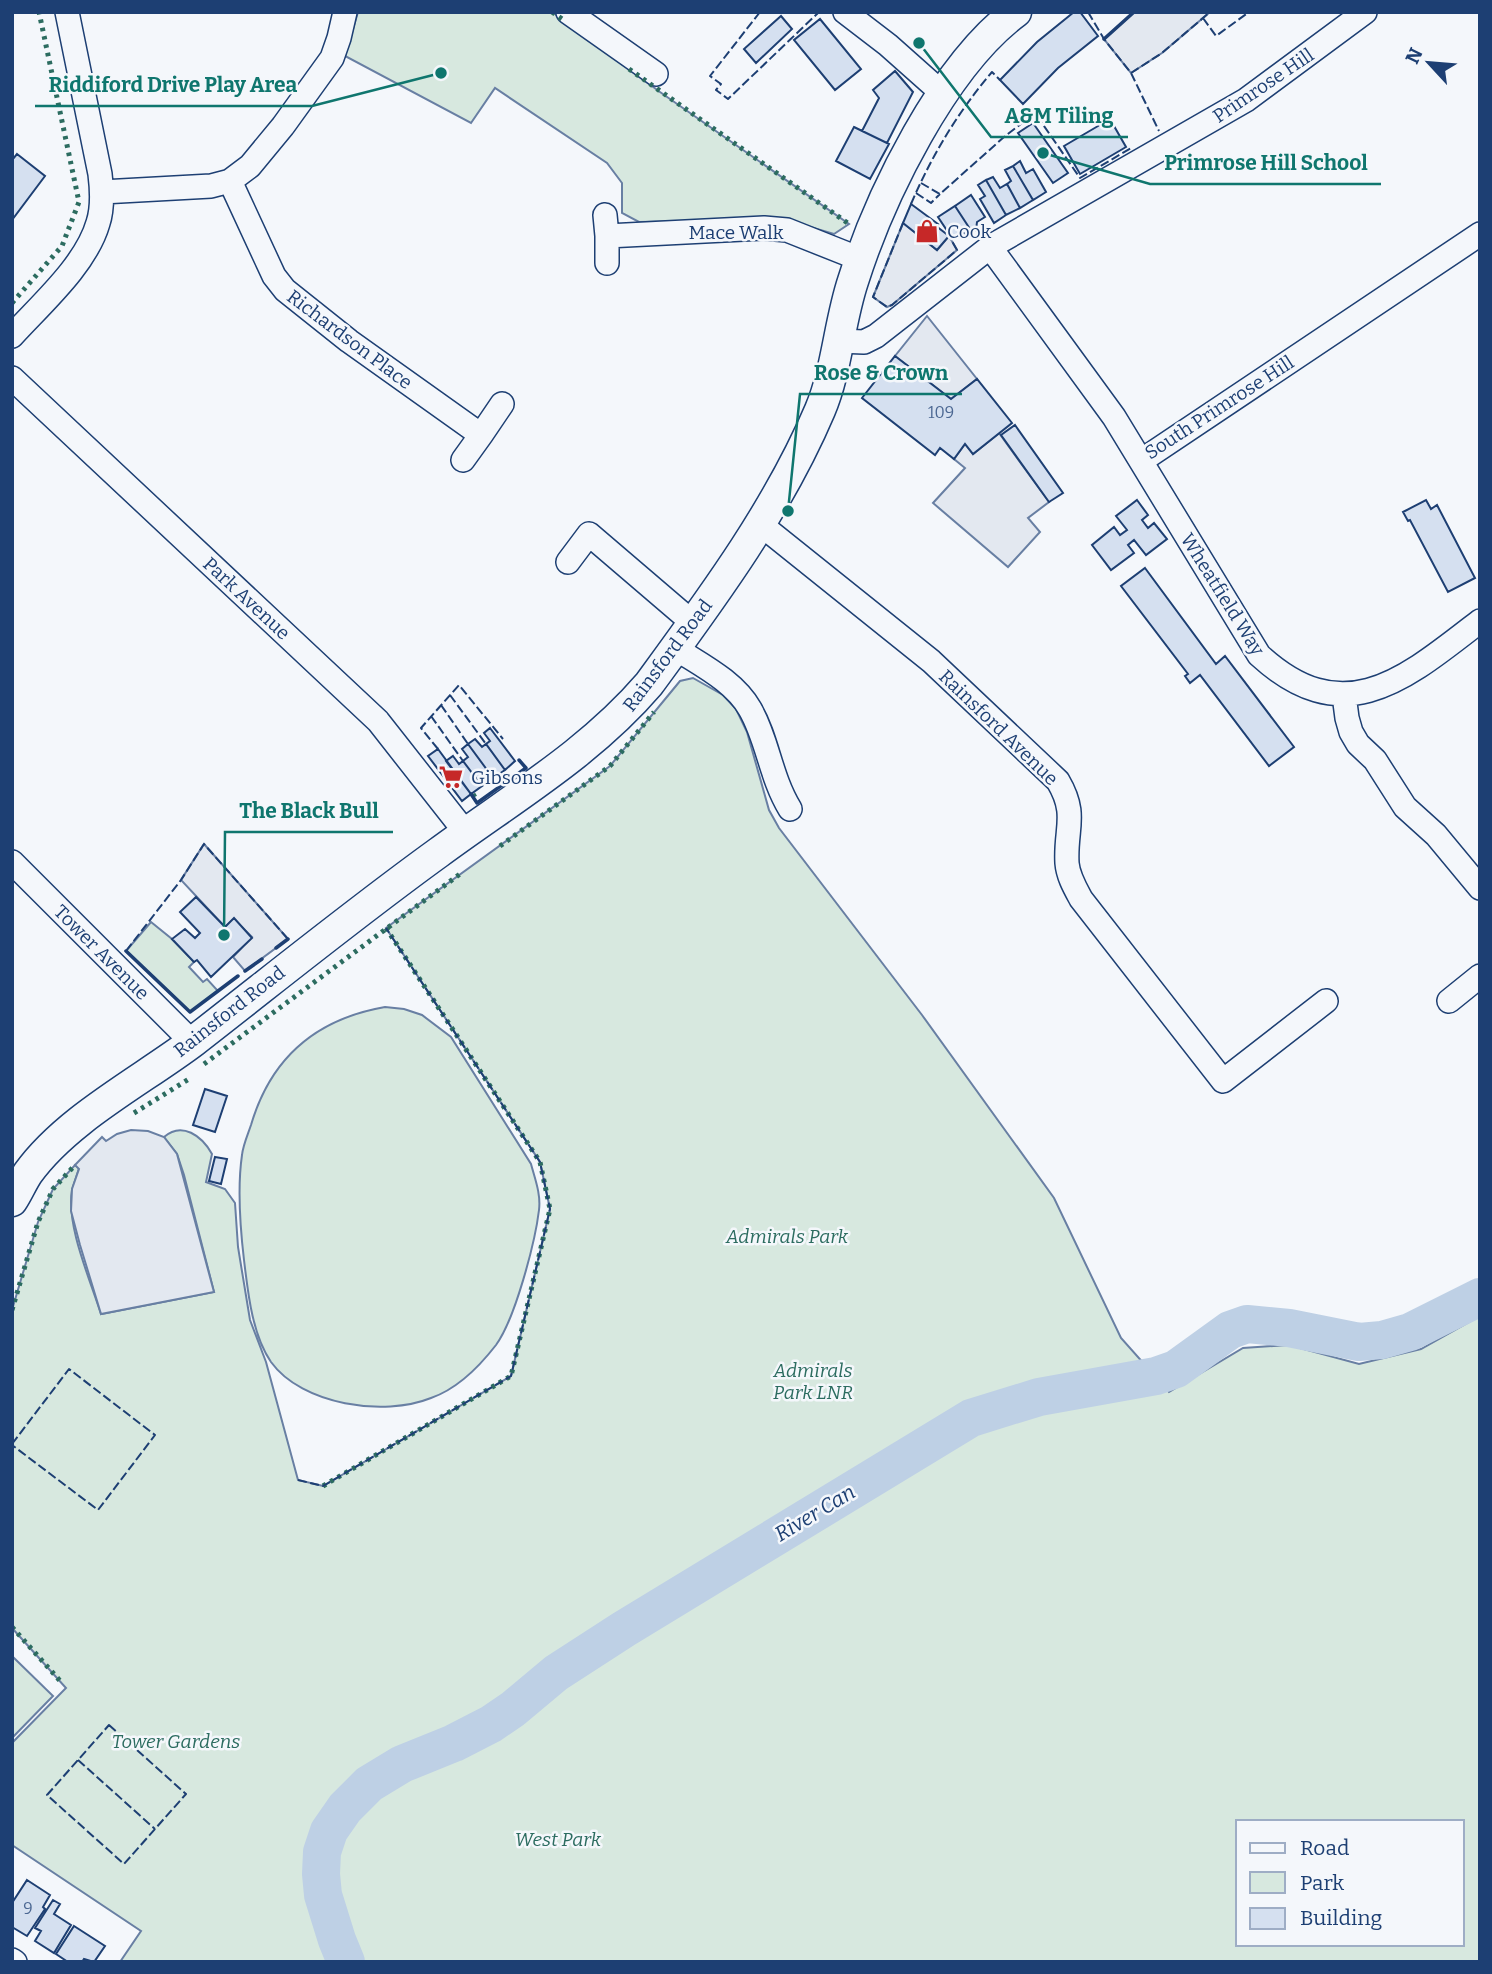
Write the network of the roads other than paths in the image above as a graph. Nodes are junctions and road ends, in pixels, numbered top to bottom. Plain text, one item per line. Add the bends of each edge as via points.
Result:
1 (67, 12) edge
2 (345, 12) edge
3 (568, 12) edge
4 (845, 12) edge
5 (1016, 12) edge
6 (1365, 12) edge
7 (656, 74) dead end
8 (943, 93) junction
9 (230, 181) junction
10 (102, 192) junction
11 (1480, 234) edge
12 (990, 247) junction
13 (860, 259) junction
14 (607, 263) dead end
15 (12, 336) edge
16 (838, 341) junction
17 (12, 378) edge
18 (502, 404) dead end
19 (481, 435) junction
20 (463, 460) dead end
21 (1141, 461) junction
22 (760, 524) junction
23 (568, 562) dead end
24 (1480, 621) edge
25 (693, 623) junction
26 (675, 648) junction
27 (1344, 695) junction
28 (790, 809) dead end
29 (466, 833) junction
30 (12, 862) edge
31 (1480, 888) edge
32 (1480, 976) edge
33 (1326, 1001) dead end
34 (1449, 1001) dead end
35 (192, 1042) junction
36 (12, 1201) edge

1 - 10 street
2 - 9 street via 332,58 250,166
3 - 7 street
4 - 8 street
5 - 8 main road, Rainsford Road via 987,36
6 - 12 street, Primrose Hill via 1246,100
8 - 13 main road, Rainsford Road via 888,192
9 - 10 street
9 - 19 street, Richardson Place via 274,276 285,290
10 - 15 street via 99,222 88,248
11 - 21 street, South Primrose Hill
12 - 16 street, Primrose Hill via 876,336 864,342
12 - 21 street, South Primrose Hill
13 - 14 street, Mace Walk via 787,230 606,225
13 - 16 main road, Rainsford Road
16 - 22 main road, Rainsford Road via 822,406
17 - 29 street, Park Avenue via 378,721
18 - 19 street
19 - 20 street
21 - 27 street, Wheatfield Way via 1259,655 1279,674 1304,686
22 - 25 main road, Rainsford Road
22 - 33 street, Rainsford Avenue via 931,661 1058,781 1070,814 1067,864 1081,900 1223,1081
23 - 25 street via 589,534
24 - 27 street, Wheatfield Way via 1399,678 1377,689
25 - 26 main road, Rainsford Road
26 - 28 street via 740,694
26 - 29 main road, Rainsford Road via 631,705 589,745
27 - 31 street via 1358,744 1375,760 1405,807 1436,835
29 - 35 main road, Rainsford Road
30 - 35 street, Tower Avenue
32 - 34 street
35 - 36 main road, Rainsford Road via 64,1136 28,1173

